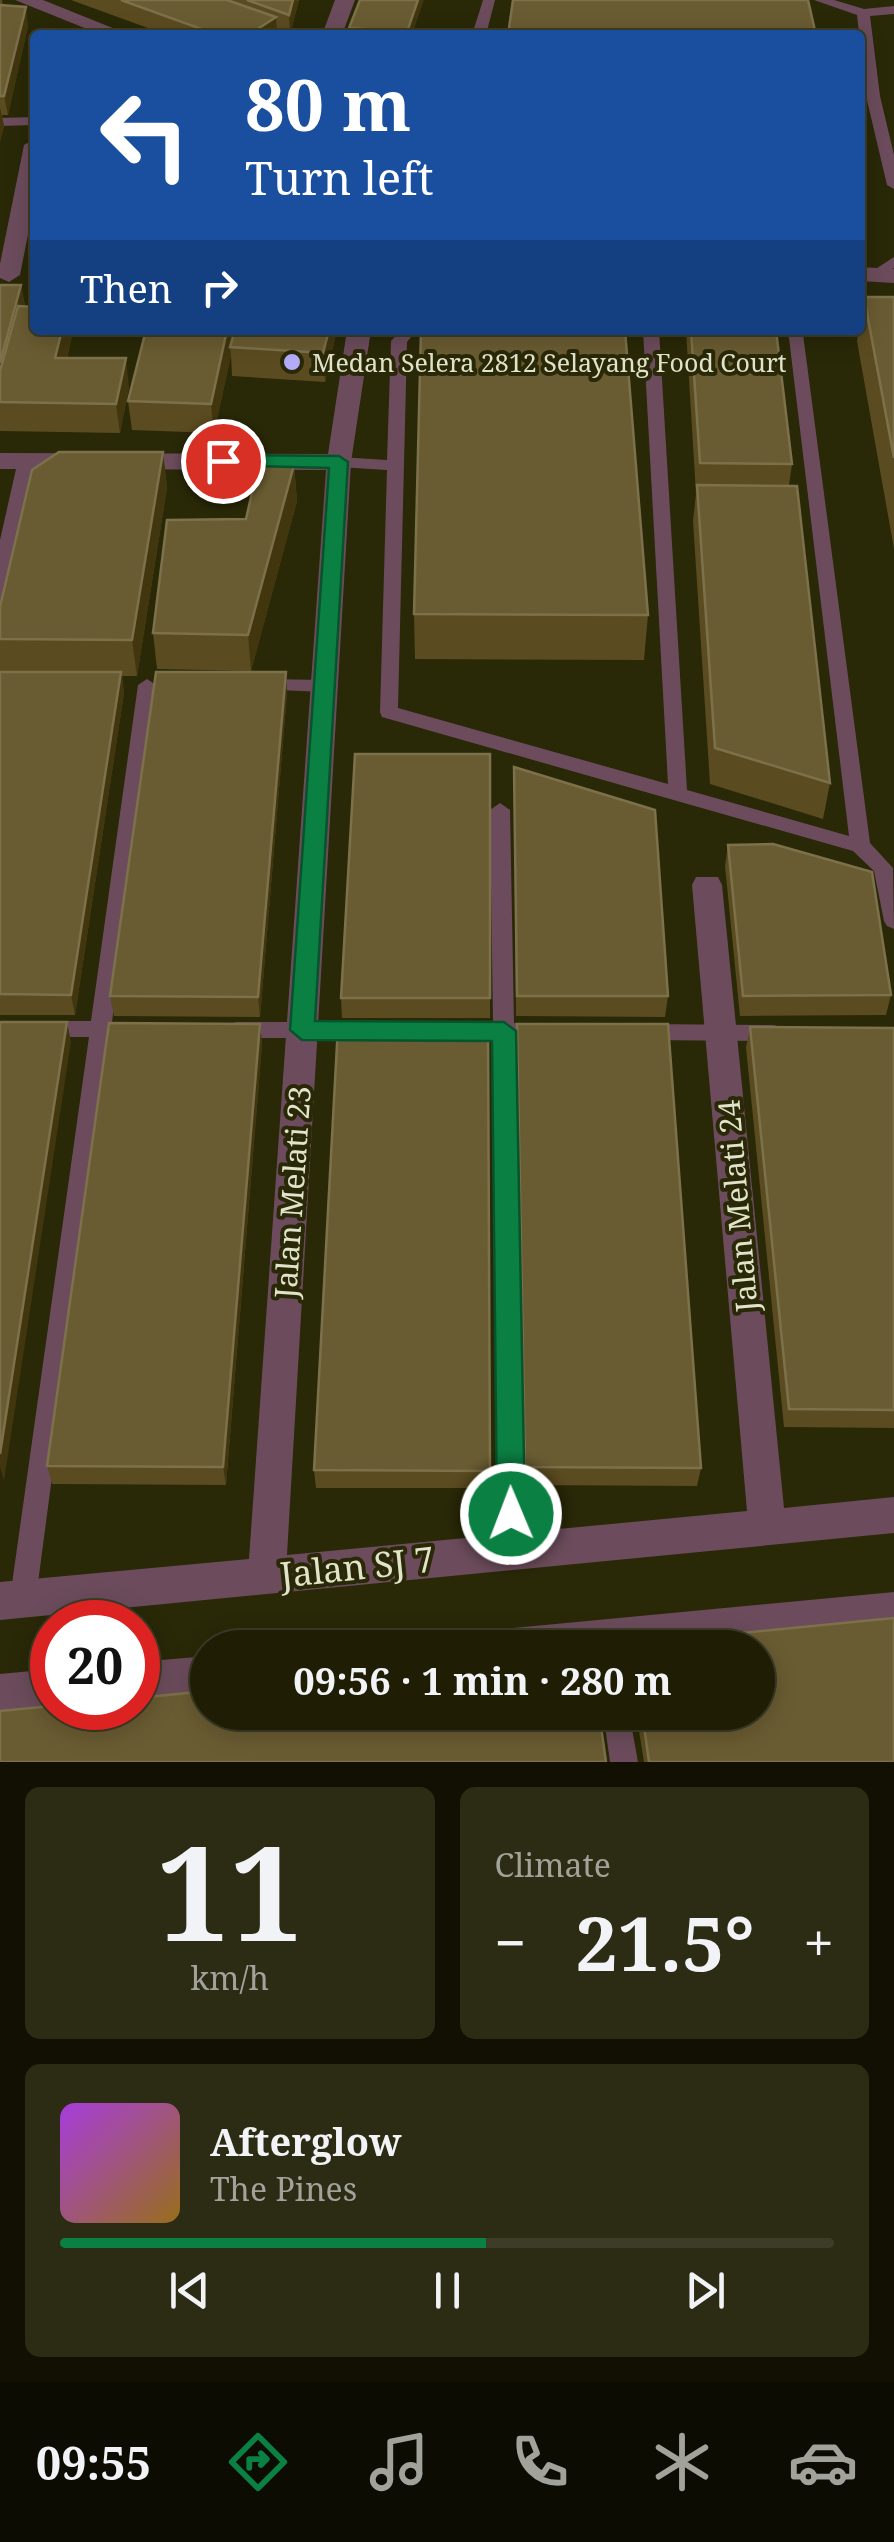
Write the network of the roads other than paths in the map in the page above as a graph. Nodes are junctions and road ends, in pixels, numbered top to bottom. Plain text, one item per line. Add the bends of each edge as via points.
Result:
1 (25, 0) edge
2 (345, 0) edge
3 (489, 0) edge
4 (820, 0) edge
5 (894, 10) edge
6 (864, 12) junction
7 (79, 29) edge
8 (334, 30) edge
9 (480, 30) edge
10 (30, 121) edge
11 (0, 122) edge
12 (30, 167) edge
13 (894, 185) edge
14 (5, 275) edge
15 (358, 335) edge
16 (404, 335) edge
17 (651, 335) edge
18 (796, 335) edge
19 (0, 461) edge
20 (30, 461) junction
21 (339, 462) junction
22 (398, 466) junction
23 (0, 599) edge
24 (147, 685) dead end
25 (246, 685) edge
26 (325, 686) junction
27 (678, 794) junction
28 (500, 810) dead end
29 (860, 846) junction
30 (706, 884) dead end
31 (894, 921) edge
32 (0, 1028) edge
33 (98, 1029) junction
34 (135, 1029) edge
35 (209, 1030) edge
36 (302, 1030) junction
37 (394, 1030) edge
38 (430, 1031) edge
39 (504, 1031) junction
40 (563, 1032) edge
41 (622, 1032) edge
42 (720, 1032) junction
43 (798, 1033) edge
44 (894, 1515) edge
45 (767, 1527) junction
46 (512, 1552) junction
47 (267, 1575) junction
48 (12, 1600) edge
49 (894, 1612) edge
50 (727, 1630) edge
51 (190, 1677) edge
52 (160, 1679) edge
53 (30, 1691) edge
54 (0, 1694) edge
55 (619, 1730) edge
56 (624, 1762) edge

1 - 7 street
2 - 8 street
3 - 9 lane
4 - 6 lane
5 - 6 lane
6 - 13 lane via 873,96
10 - 11 lane
12 - 14 street
15 - 21 street, Jalan Melati 23
16 - 22 lane via 398,341
17 - 27 lane
18 - 29 lane
19 - 20 street
20 - 21 street
20 - 23 street
21 - 22 lane
21 - 26 street, Jalan Melati 23
22 - 27 lane via 389,712
24 - 33 lane
25 - 26 lane
26 - 36 street, Jalan Melati 23
27 - 29 lane
28 - 39 lane
29 - 31 lane via 883,868
30 - 42 street, Jalan Melati 24
32 - 33 lane
33 - 34 lane
33 - 48 lane
35 - 36 lane
36 - 37 lane
36 - 47 street, Jalan Melati 23
38 - 39 lane
39 - 40 lane
39 - 46 lane
41 - 42 lane
42 - 43 lane
42 - 45 street, Jalan Melati 24
44 - 45 street, Jalan SJ 7
45 - 46 street, Jalan SJ 7
46 - 47 street, Jalan SJ 7
47 - 48 street, Jalan SJ 7
49 - 50 street
51 - 52 street
53 - 54 street
55 - 56 lane

